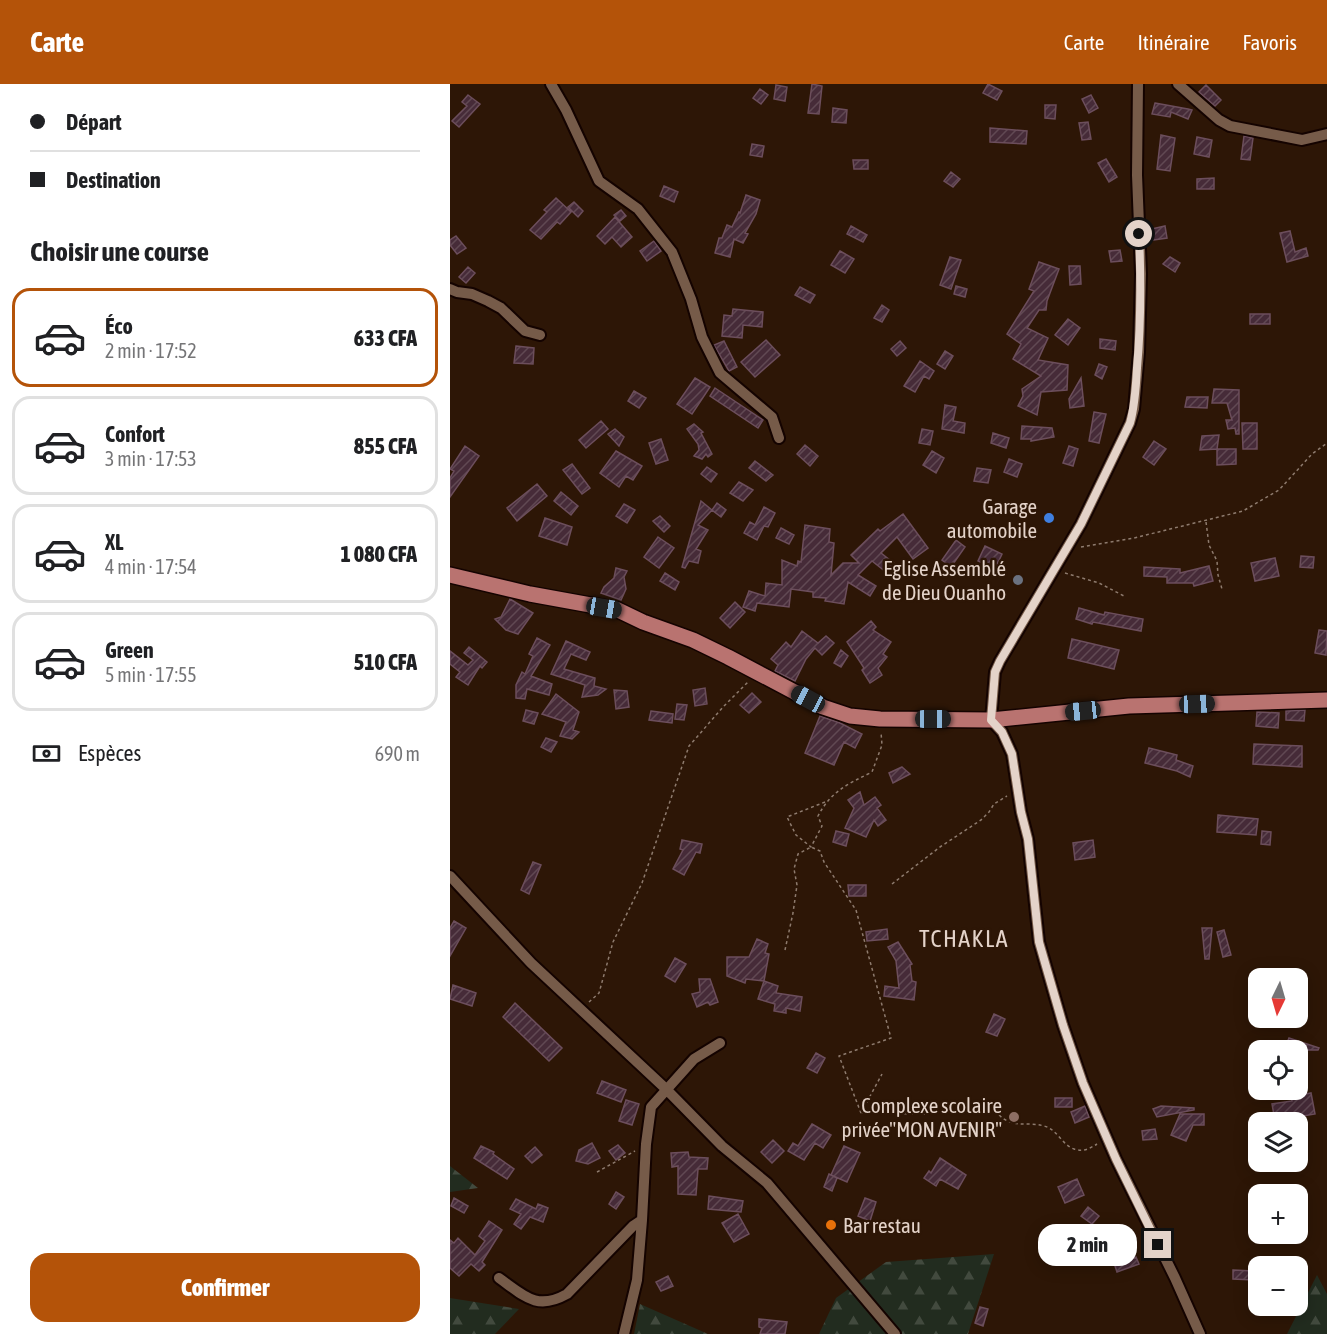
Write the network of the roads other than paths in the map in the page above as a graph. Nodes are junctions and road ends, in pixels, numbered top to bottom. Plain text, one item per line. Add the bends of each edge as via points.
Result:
1 (551, 84) edge
2 (1138, 84) edge
3 (1178, 84) edge
4 (1327, 134) edge
5 (450, 289) edge
6 (540, 334) dead end
7 (778, 438) dead end
8 (450, 575) edge
9 (1327, 700) edge
10 (991, 720) junction
11 (450, 876) edge
12 (720, 1043) dead end
13 (666, 1089) junction
14 (642, 1220) junction
15 (499, 1278) dead end
16 (624, 1334) edge
17 (895, 1334) edge
18 (1200, 1334) edge

1 - 7 street via 598,181 638,209 672,252 702,337 720,373 772,417
2 - 10 street via 1141,274 1134,409 1081,524 995,672
3 - 4 street via 1230,126 1302,140
5 - 6 street via 488,301 525,332
8 - 10 main road via 618,610 693,640 823,707 850,716
9 - 10 main road via 1129,706
10 - 18 street via 1002,732 1012,754 1028,839 1039,942 1063,1025 1116,1159
11 - 13 street via 531,963
12 - 13 street via 694,1059
13 - 14 street via 651,1107
13 - 17 street via 722,1146 767,1183
14 - 15 street via 567,1294 554,1301 531,1300
14 - 16 street via 637,1280

